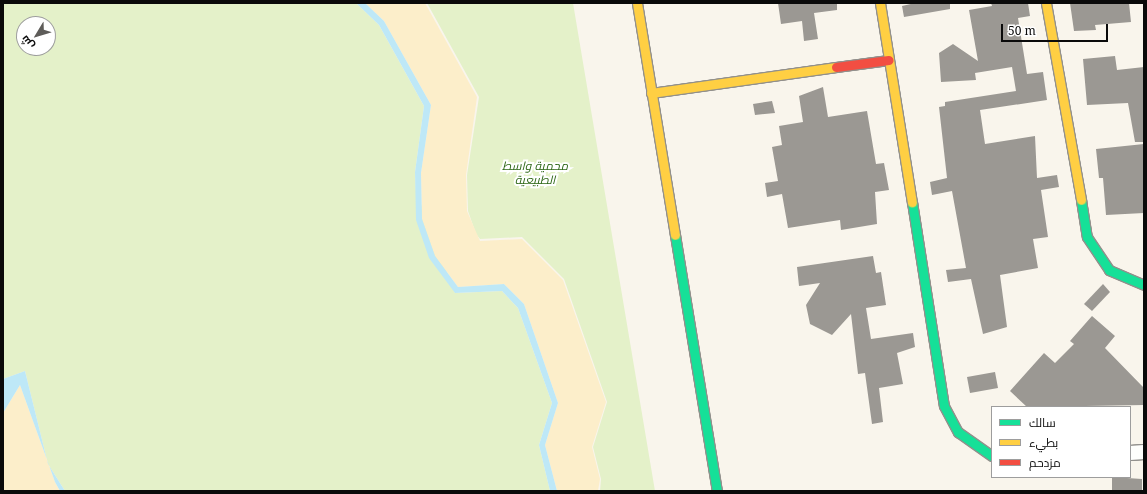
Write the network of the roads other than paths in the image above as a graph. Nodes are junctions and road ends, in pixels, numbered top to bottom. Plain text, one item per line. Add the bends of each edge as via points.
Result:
1 (637, 3) edge
2 (880, 3) edge
3 (1046, 3) edge
4 (889, 60) junction
5 (651, 93) junction
6 (1144, 285) edge
7 (1144, 452) edge
8 (1131, 453) edge
9 (991, 455) edge
10 (717, 491) edge

1 - 5 street
2 - 4 street
3 - 6 street via 1087,237 1109,270
4 - 5 street
4 - 9 street via 944,406 958,432
5 - 10 street
7 - 8 street

